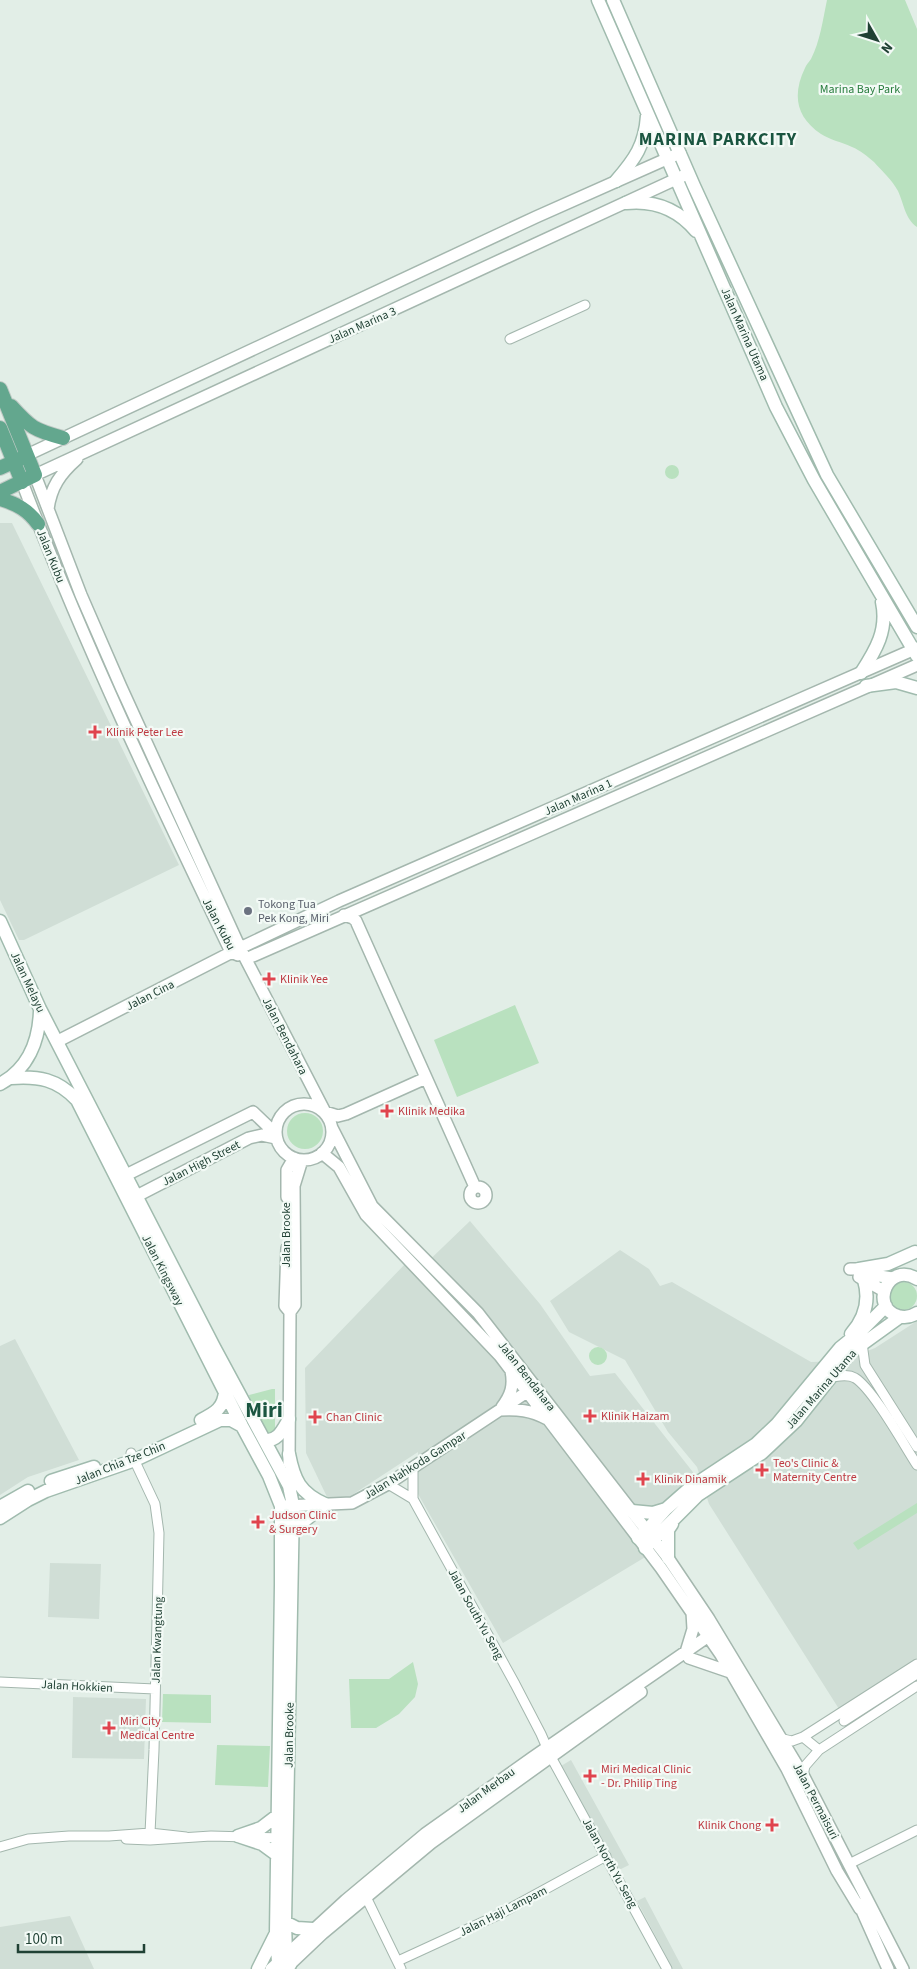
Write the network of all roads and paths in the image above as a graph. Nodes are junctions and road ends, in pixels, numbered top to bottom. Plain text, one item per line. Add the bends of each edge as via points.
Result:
1 (598, 0) edge
2 (613, 0) edge
3 (647, 115) junction
4 (680, 153) junction
5 (667, 159) junction
6 (688, 174) junction
7 (676, 180) junction
8 (616, 181) junction
9 (626, 204) junction
10 (705, 243) junction
11 (585, 305) dead end
12 (510, 339) dead end
13 (2, 394) edge
14 (0, 429) edge
15 (63, 438) junction
16 (0, 442) edge
17 (87, 450) junction
18 (27, 455) junction
19 (13, 462) junction
20 (0, 468) edge
21 (36, 475) junction
22 (22, 482) junction
23 (0, 492) edge
24 (0, 499) edge
25 (48, 509) junction
26 (38, 524) junction
27 (881, 597) junction
28 (917, 626) edge
29 (916, 652) edge
30 (917, 665) edge
31 (860, 673) junction
32 (866, 686) junction
33 (917, 688) edge
34 (344, 915) junction
35 (0, 921) edge
36 (236, 950) junction
37 (246, 959) junction
38 (40, 1009) junction
39 (58, 1041) junction
40 (426, 1078) junction
41 (5, 1081) edge
42 (325, 1112) junction
43 (332, 1128) junction
44 (276, 1136) junction
45 (322, 1153) junction
46 (298, 1159) junction
47 (122, 1178) junction
48 (475, 1187) dead end
49 (132, 1199) junction
50 (916, 1250) edge
51 (862, 1274) junction
52 (897, 1276) junction
53 (917, 1279) edge
54 (884, 1291) junction
55 (886, 1306) junction
56 (917, 1313) edge
57 (900, 1316) junction
58 (862, 1343) junction
59 (840, 1348) junction
60 (510, 1368) junction
61 (832, 1377) junction
62 (532, 1389) junction
63 (225, 1391) junction
64 (500, 1410) junction
65 (289, 1419) junction
66 (551, 1420) junction
67 (242, 1426) junction
68 (264, 1440) junction
69 (917, 1447) edge
70 (289, 1454) junction
71 (133, 1457) junction
72 (917, 1465) edge
73 (413, 1468) junction
74 (388, 1484) junction
75 (289, 1486) junction
76 (413, 1499) junction
77 (325, 1504) junction
78 (287, 1506) junction
79 (0, 1507) edge
80 (632, 1511) junction
81 (670, 1514) junction
82 (0, 1518) edge
83 (292, 1531) junction
84 (646, 1539) junction
85 (668, 1558) junction
86 (692, 1612) junction
87 (715, 1637) junction
88 (688, 1655) junction
89 (917, 1664) edge
90 (730, 1672) junction
91 (917, 1674) edge
92 (0, 1682) edge
93 (917, 1686) edge
94 (155, 1689) junction
95 (841, 1718) junction
96 (849, 1729) junction
97 (803, 1737) junction
98 (783, 1739) junction
99 (818, 1750) junction
100 (549, 1752) junction
101 (803, 1775) junction
102 (278, 1815) junction
103 (917, 1830) edge
104 (150, 1833) junction
105 (109, 1836) junction
106 (238, 1836) junction
107 (186, 1837) junction
108 (282, 1838) junction
109 (168, 1839) junction
110 (135, 1840) junction
111 (0, 1847) edge
112 (276, 1855) junction
113 (606, 1856) junction
114 (849, 1864) junction
115 (366, 1897) junction
116 (860, 1909) junction
117 (285, 1922) junction
118 (313, 1929) junction
119 (276, 1933) junction
120 (282, 1965) edge
121 (399, 1965) edge
122 (889, 1967) edge
123 (258, 1969) edge
124 (667, 1969) edge
125 (903, 1969) edge

1 - 3 main road, Jalan Marina Utama
2 - 4 main road, Jalan Marina Utama
3 - 5 main road, Jalan Marina Utama
3 - 8 main road via 640,150
4 - 5 street, Jalan Marina 3
4 - 6 main road, Jalan Marina Utama
5 - 7 main road, Jalan Marina Utama
5 - 8 street, Jalan Marina 3
6 - 7 street, Jalan Marina 3
6 - 28 main road, Jalan Marina Utama via 827,475
7 - 9 street, Jalan Marina 3
7 - 10 main road, Jalan Marina Utama
8 - 15 street, Jalan Marina 3
9 - 10 main road via 642,201 667,207 688,222
9 - 17 street, Jalan Marina 3
10 - 27 main road, Jalan Marina Utama via 776,407
11 - 12 street
13 - 15 main road via 38,432
13 - 18 main road, Jalan Kubu
14 - 16 main road
14 - 19 main road, Jalan Kubu
15 - 18 street, Jalan Marina 3
17 - 21 street, Jalan Marina 3
17 - 25 street via 68,466 55,484
18 - 19 main road
18 - 21 main road, Jalan Kubu
19 - 20 main road
19 - 22 main road, Jalan Kubu
21 - 22 main road
21 - 25 street, Jalan Kubu
22 - 23 main road
22 - 26 street, Jalan Kubu
24 - 26 main road via 30,512
25 - 36 street, Jalan Kubu via 81,595
26 - 36 street, Jalan Kubu via 110,692
27 - 29 main road, Jalan Marina Utama
27 - 31 main road via 885,613 882,637
29 - 31 street, Jalan Marina 1
30 - 32 street, Jalan Marina 1
31 - 36 street, Jalan Marina 1 via 339,901
32 - 33 main road via 896,682
32 - 34 street, Jalan Marina 1
34 - 37 street, Jalan Marina 1
34 - 40 street via 356,921
35 - 38 main road, Jalan Melayu
36 - 37 street, Jalan Kubu
36 - 39 street, Jalan Cina
37 - 42 street, Jalan Bendahara
38 - 39 main road, Jalan Melayu
38 - 41 main road via 37,1040 24,1062
39 - 47 main road, Jalan Kingsway
40 - 42 street via 346,1114 338,1116
40 - 48 street
41 - 47 main road, Jalan Kingsway via 28,1077 45,1079 71,1093
42 - 43 street
42 - 44 street via 304,1103 290,1107 280,1117
43 - 45 street via 329,1146
43 - 62 street, Jalan Bendahara via 377,1213 478,1312
44 - 46 street via 282,1150
44 - 47 street, Jalan High Street via 253,1112
44 - 49 street, Jalan High Street via 249,1138
45 - 46 street via 309,1160
45 - 60 street, Jalan Bendahara via 339,1167 366,1215 474,1326
46 - 65 street, Jalan Brooke via 287,1170 285,1306 290,1312
47 - 49 main road, Jalan Kingsway
49 - 63 main road, Jalan Kingsway
49 - 68 main road, Jalan Kingsway
50 - 51 main road
50 - 52 main road
51 - 52 street
51 - 54 street
51 - 59 main road via 868,1302 857,1328
52 - 53 main road via 908,1275
52 - 54 main road
54 - 55 main road
55 - 57 main road
55 - 59 main road, Jalan Marina Utama
56 - 57 main road
57 - 58 main road, Jalan Marina Utama
58 - 61 main road, Jalan Marina Utama
58 - 69 street via 865,1365
59 - 81 main road, Jalan Marina Utama via 777,1424 756,1444 702,1478
60 - 62 street, Jalan Bendahara
60 - 64 street via 512,1390
61 - 72 street via 845,1375 855,1378 868,1390
61 - 81 main road, Jalan Marina Utama via 779,1444
62 - 64 street, Jalan Nahkoda Gampar
62 - 66 street, Jalan Bendahara
62 - 80 street, Jalan Bendahara
63 - 67 main road, Jalan Kingsway
63 - 71 main road, Jalan Chia Tze Chin via 224,1402 215,1413
64 - 66 street via 534,1412
64 - 73 street, Jalan Nahkoda Gampar
65 - 68 main road via 278,1436
65 - 70 street, Jalan Brooke
66 - 84 street, Jalan Bendahara
67 - 71 main road, Jalan Chia Tze Chin via 230,1420 220,1420
67 - 78 main road, Jalan Kingsway
68 - 75 main road, Jalan Kingsway
70 - 75 street, Jalan Brooke
70 - 77 main road via 300,1487 310,1498
71 - 79 main road, Jalan Chia Tze Chin via 40,1484
71 - 82 main road, Jalan Chia Tze Chin via 46,1491
71 - 94 street, Jalan Kwangtung via 158,1516
73 - 74 street, Jalan Nahkoda Gampar
73 - 76 street, Jalan South Yu Seng
74 - 76 street
74 - 77 street, Jalan Nahkoda Gampar via 352,1502
75 - 78 main road
76 - 100 street, Jalan South Yu Seng
77 - 78 street, Jalan Nahkoda Gampar
77 - 83 main road
78 - 83 main road, Jalan Brooke
78 - 102 main road, Jalan Brooke
80 - 81 main road
80 - 84 street, Jalan Bendahara
81 - 84 main road
81 - 85 main road
83 - 108 main road, Jalan Brooke
84 - 85 street, Jalan Bendahara
84 - 86 street, Jalan Bendahara
85 - 87 street, Jalan Bendahara
86 - 87 street, Jalan Bendahara
86 - 88 street via 693,1629
87 - 88 street, Jalan Merbau
87 - 90 street, Jalan Permaisuri
87 - 98 street, Jalan Permaisuri
88 - 90 street
88 - 100 street, Jalan Merbau
89 - 95 street
90 - 116 street, Jalan Permaisuri via 787,1769 837,1871
91 - 95 street
92 - 94 street, Jalan Hokkien
93 - 96 street
94 - 104 street, Jalan Kwangtung
95 - 96 street
95 - 97 street
96 - 99 street
97 - 98 street via 792,1741
97 - 99 street
98 - 101 street, Jalan Permaisuri
99 - 101 street via 805,1766
100 - 113 street, Jalan North Yu Seng
100 - 115 street, Jalan Merbau
100 - 118 street, Jalan Merbau via 425,1834
101 - 114 street, Jalan Permaisuri
102 - 106 main road via 261,1828
102 - 108 main road, Jalan Brooke
103 - 114 street
104 - 105 street
104 - 107 street
104 - 109 street
104 - 110 street
105 - 110 street
105 - 111 street via 28,1839
106 - 107 street
106 - 108 street
106 - 112 main road via 262,1844
107 - 109 street
108 - 112 main road, Jalan Brooke
108 - 117 main road, Jalan Brooke
109 - 110 street
112 - 119 main road, Jalan Brooke
113 - 121 street, Jalan Haji Lampam
113 - 124 street, Jalan North Yu Seng
114 - 116 street via 845,1872
114 - 125 street, Jalan Permaisuri
115 - 120 street, Jalan Merbau
115 - 121 street
116 - 122 street
117 - 118 main road via 297,1928
117 - 120 main road, Jalan Brooke
118 - 120 street, Jalan Merbau
119 - 120 main road, Jalan Brooke
119 - 123 main road

